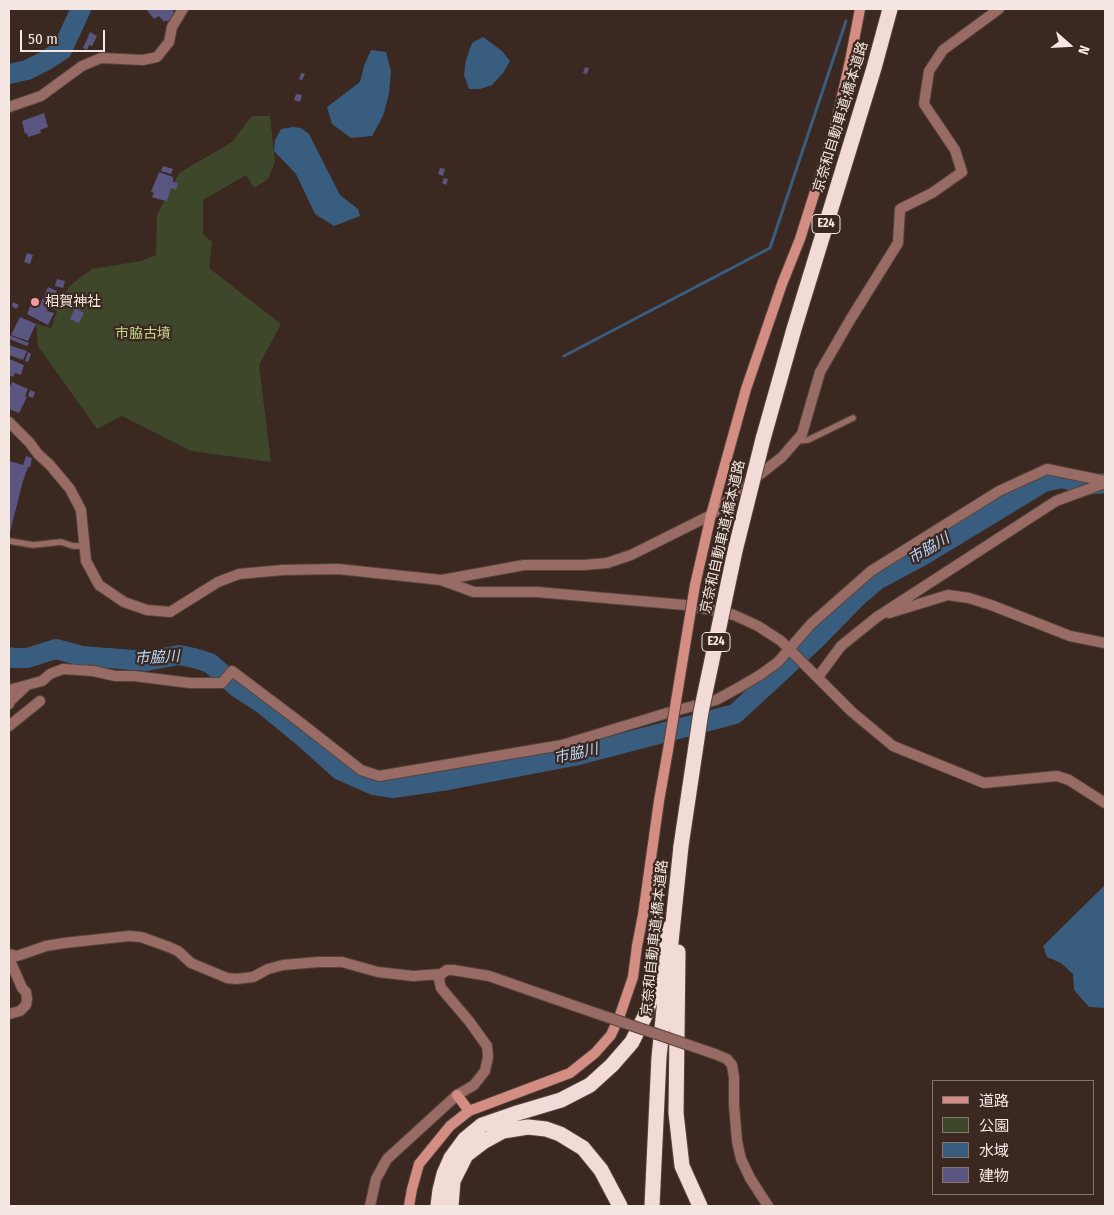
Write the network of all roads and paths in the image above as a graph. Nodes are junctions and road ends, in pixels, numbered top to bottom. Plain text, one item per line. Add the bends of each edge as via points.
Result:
1 (183, 9) edge
2 (860, 9) edge
3 (890, 9) edge
4 (999, 9) edge
5 (9, 107) edge
6 (853, 418) dead end
7 (9, 422) edge
8 (796, 441) junction
9 (1105, 482) edge
10 (711, 515) junction
11 (9, 542) edge
12 (84, 546) junction
13 (441, 580) junction
14 (877, 617) junction
15 (1105, 643) edge
16 (789, 649) junction
17 (818, 678) junction
18 (25, 687) junction
19 (9, 690) edge
20 (40, 701) dead end
21 (9, 704) edge
22 (9, 726) edge
23 (1105, 804) edge
24 (677, 878) junction
25 (672, 926) junction
26 (9, 956) edge
27 (441, 974) junction
28 (9, 1014) edge
29 (457, 1095) junction
30 (470, 1111) junction
31 (370, 1206) edge
32 (409, 1206) edge
33 (438, 1206) edge
34 (451, 1206) edge
35 (620, 1206) edge
36 (652, 1206) edge
37 (700, 1206) edge
38 (768, 1206) edge

1 - 5 street via 172,27 169,42 157,57 143,60 102,58 82,66 41,96
2 - 10 street via 834,131 800,239 750,376
3 - 24 highway, 京奈和自動車道;橋本道路 / E24, bridge via 794,329 735,551 701,712
4 - 8 street via 943,50 929,71 924,104 955,150 962,172 932,193 900,209 898,244 820,372 807,423
6 - 8 lane via 808,440
7 - 12 street via 70,489 82,510
8 - 10 street via 782,457
9 - 14 street via 1056,501
9 - 16 street via 1047,469 999,491 871,571 811,624
10 - 13 street via 632,555 607,563 524,565
10 - 30 street, bridge via 695,585 634,977 620,1015 611,1035 596,1052 570,1072
11 - 12 lane via 33,545 61,542
12 - 13 street via 86,561 99,585 124,602 147,610 170,612 218,582 239,574 338,569
13 - 16 street via 474,592 537,592 707,609 734,615 758,626
14 - 15 street via 948,595 991,605 1070,636
14 - 17 street via 841,646
16 - 17 street
16 - 18 street via 760,675 716,700 562,745 379,776 361,770 232,671 222,683 190,683 63,669
17 - 23 street via 893,746 984,783 1057,776 1069,780
18 - 19 street
18 - 21 street
20 - 22 street
24 - 25 highway, 京奈和自動車道;橋本道路 / E24
24 - 37 highway via 676,1113 682,1166
25 - 33 highway via 660,948 654,986 645,1016 632,1042 590,1084 561,1100 482,1125 465,1139 450,1158
25 - 36 highway, 京奈和自動車道;橋本道路 / E24 via 659,1057
26 - 27 street via 64,943 129,936 170,947 191,963 227,978 253,977 284,965 318,962 342,962 378,972 413,976
26 - 28 street via 27,999 20,1011
27 - 29 street via 441,988 487,1046 485,1071 474,1085
27 - 38 street, bridge via 454,970 489,976 727,1059 734,1077 735,1126 741,1160
29 - 30 street
29 - 31 street via 387,1159 376,1179
30 - 32 street via 450,1126 419,1164
34 - 35 highway via 453,1181 466,1156 503,1131 528,1127 560,1134 583,1148 601,1170

